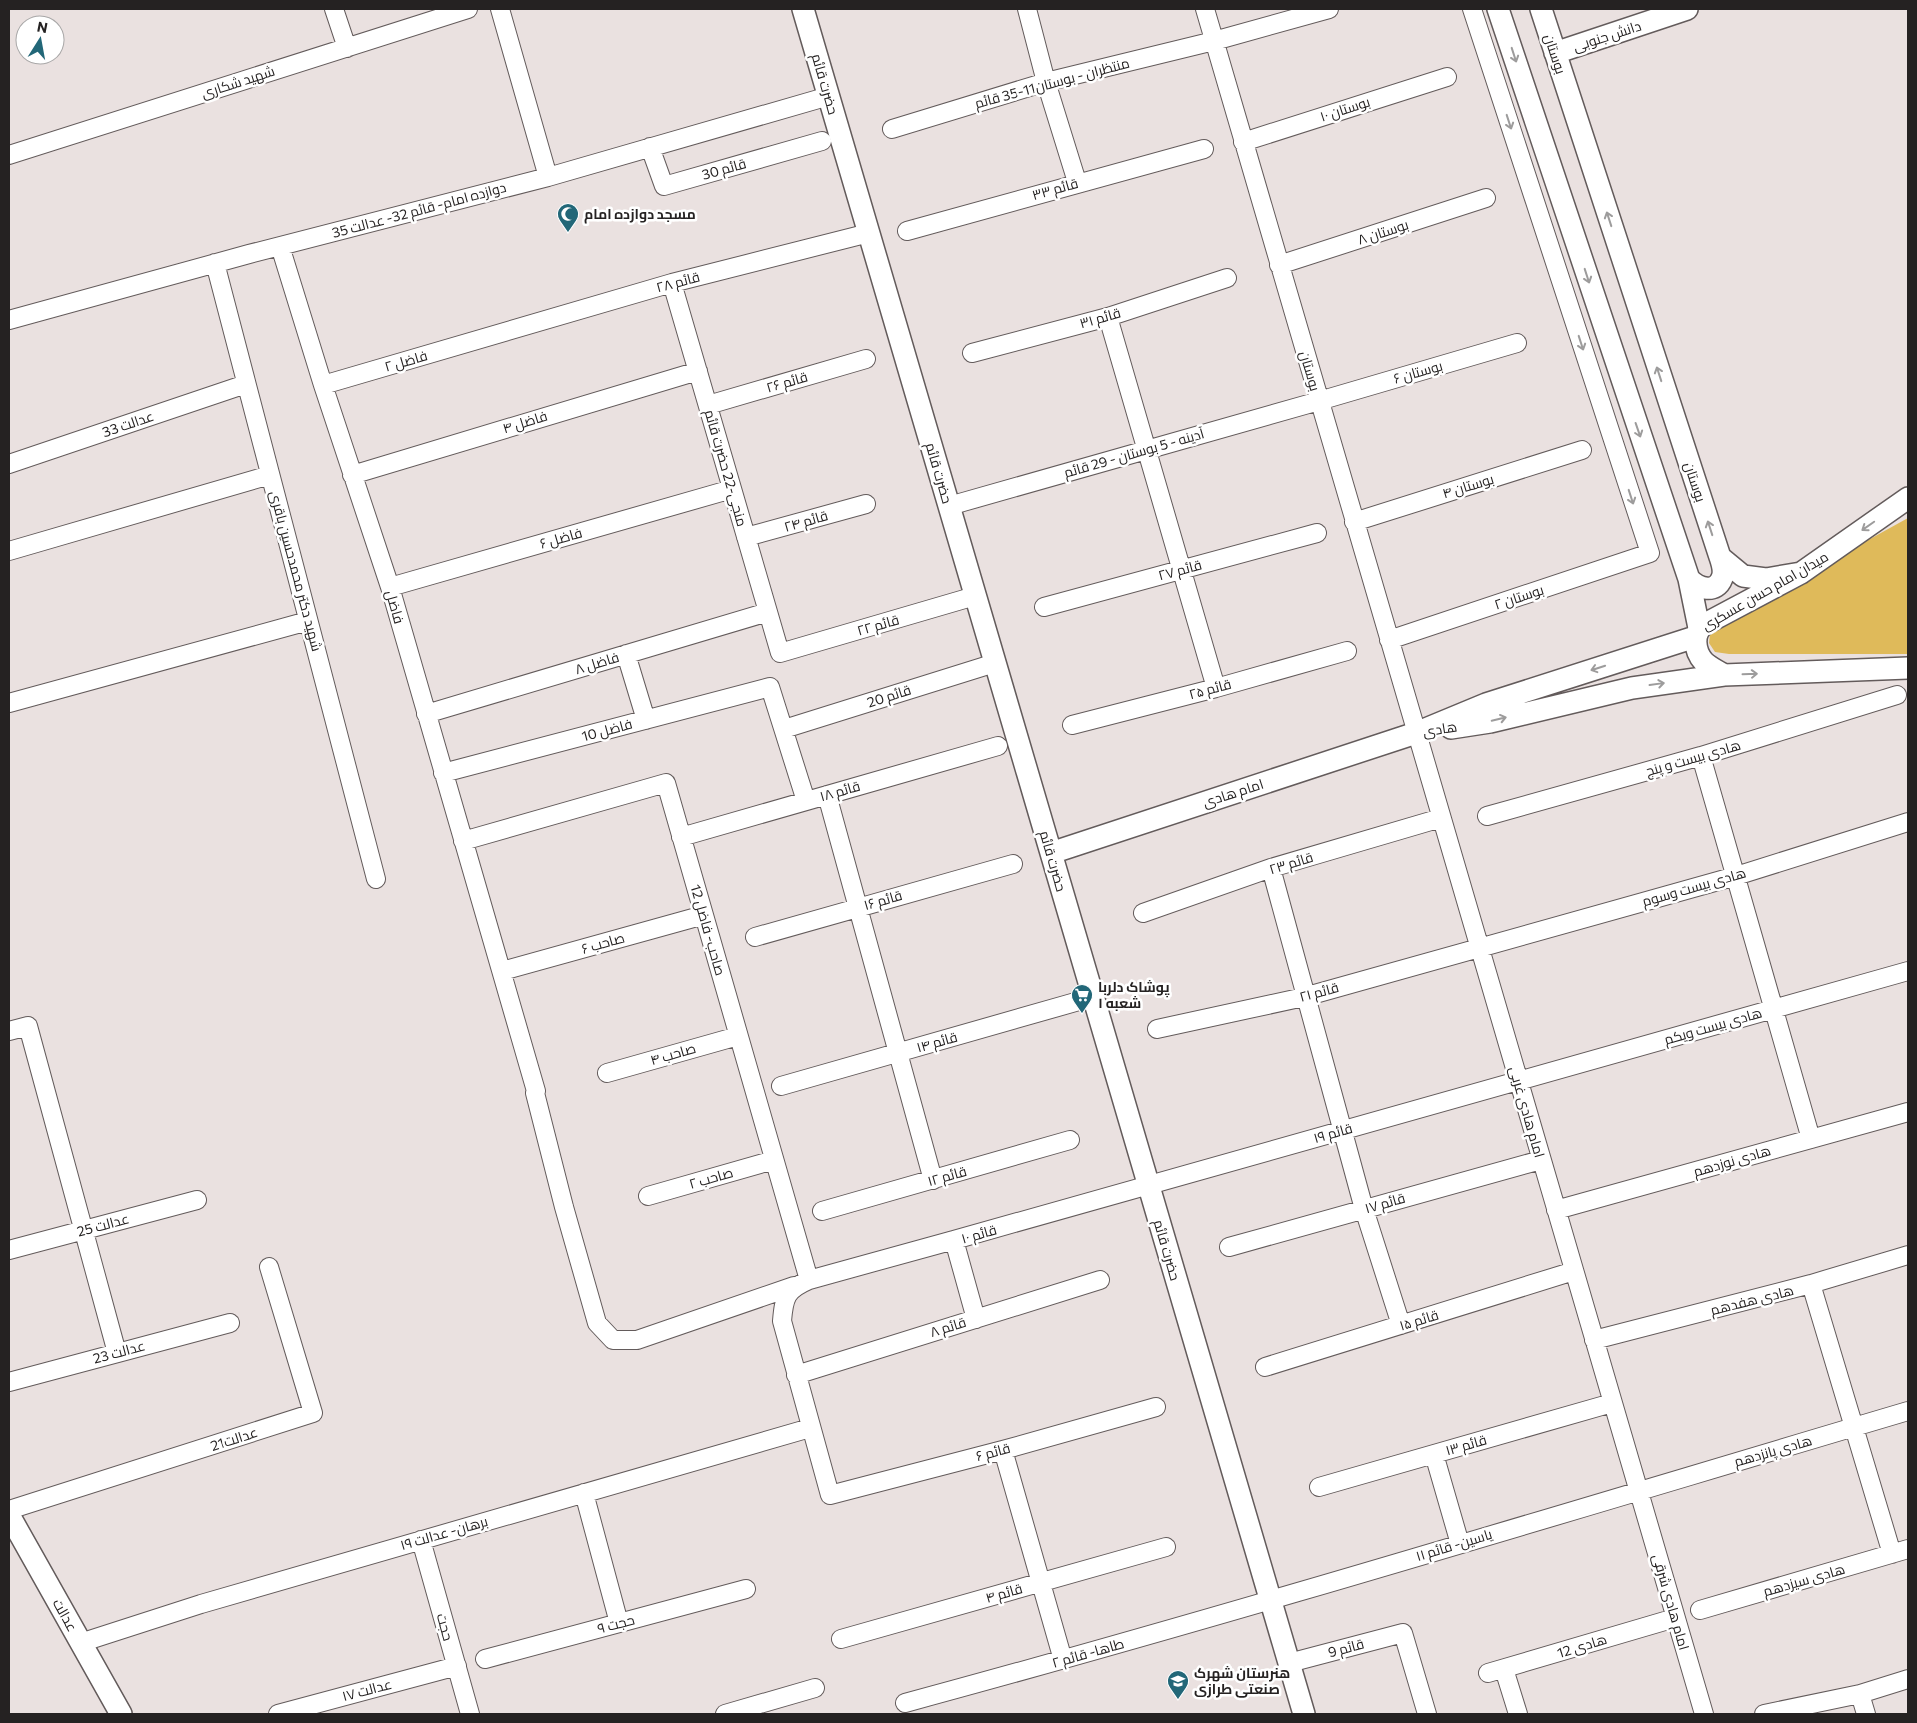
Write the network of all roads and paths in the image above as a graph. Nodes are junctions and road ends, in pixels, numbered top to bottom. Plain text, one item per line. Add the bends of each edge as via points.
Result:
1 (334, 9) edge
2 (468, 9) edge
3 (500, 9) edge
4 (803, 9) edge
5 (1027, 9) edge
6 (1205, 9) edge
7 (1328, 9) edge
8 (1472, 9) edge
9 (1498, 9) edge
10 (1541, 9) edge
11 (1687, 9) edge
12 (1214, 41) junction
13 (347, 48) junction
14 (1555, 53) junction
15 (1447, 77) dead end
16 (1046, 82) junction
17 (829, 96) junction
18 (892, 129) dead end
19 (822, 141) dead end
20 (1244, 142) junction
21 (650, 147) junction
22 (1204, 149) dead end
23 (9, 156) edge
24 (548, 176) junction
25 (1077, 182) junction
26 (1486, 198) dead end
27 (907, 231) dead end
28 (868, 232) junction
29 (280, 246) junction
30 (215, 263) junction
31 (1280, 265) junction
32 (1227, 278) dead end
33 (672, 283) junction
34 (1108, 317) junction
35 (9, 320) edge
36 (489, 337) joint
37 (1517, 343) dead end
38 (972, 353) dead end
39 (866, 359) dead end
40 (698, 371) junction
41 (246, 384) junction
42 (323, 385) junction
43 (1319, 401) junction
44 (708, 406) junction
45 (1147, 450) junction
46 (1582, 450) dead end
47 (9, 464) edge
48 (270, 475) junction
49 (352, 475) junction
50 (732, 489) junction
51 (1908, 498) edge
52 (866, 504) dead end
53 (949, 506) junction
54 (1354, 522) junction
55 (1317, 533) dead end
56 (746, 537) junction
57 (9, 551) edge
58 (1720, 558) junction
59 (1182, 570) junction
60 (1801, 573) junction
61 (1690, 579) junction
62 (390, 587) junction
63 (976, 596) junction
64 (1044, 607) dead end
65 (768, 612) junction
66 (308, 621) junction
67 (1697, 633) junction
68 (1389, 640) junction
69 (1347, 651) dead end
70 (780, 653) joint
71 (626, 654) junction
72 (995, 663) junction
73 (1908, 668) edge
74 (1724, 675) junction
75 (1216, 688) junction
76 (1897, 695) dead end
77 (9, 703) edge
78 (426, 714) junction
79 (646, 720) junction
80 (1072, 725) dead end
81 (784, 730) junction
82 (1416, 733) junction
83 (998, 746) dead end
84 (1701, 756) junction
85 (443, 773) junction
86 (827, 795) junction
87 (806, 801) junction
88 (1487, 816) dead end
89 (1441, 818) junction
90 (1908, 822) edge
91 (681, 836) junction
92 (463, 841) junction
93 (1051, 853) junction
94 (1012, 864) dead end
95 (1271, 868) junction
96 (1736, 876) junction
97 (376, 879) dead end
98 (858, 907) junction
99 (1143, 913) dead end
100 (704, 915) junction
101 (755, 937) dead end
102 (1479, 948) junction
103 (502, 971) junction
104 (1908, 971) edge
105 (1093, 997) junction
106 (1304, 997) junction
107 (1774, 1009) junction
108 (1157, 1029) dead end
109 (9, 1031) edge
110 (738, 1036) junction
111 (898, 1053) junction
112 (607, 1073) dead end
113 (1518, 1082) junction
114 (781, 1086) dead end
115 (1908, 1112) edge
116 (1341, 1131) junction
117 (1811, 1139) junction
118 (1070, 1140) dead end
119 (774, 1160) junction
120 (1541, 1160) junction
121 (934, 1180) junction
122 (1148, 1186) junction
123 (648, 1196) dead end
124 (197, 1200) dead end
125 (1364, 1209) junction
126 (1556, 1210) junction
127 (822, 1211) dead end
128 (84, 1230) junction
129 (954, 1240) junction
130 (1229, 1247) dead end
131 (9, 1250) edge
132 (1908, 1255) edge
133 (269, 1267) dead end
134 (1574, 1272) junction
135 (1100, 1280) dead end
136 (802, 1283) junction
137 (1811, 1284) junction
138 (976, 1318) junction
139 (230, 1323) dead end
140 (1401, 1325) junction
141 (1594, 1340) junction
142 (117, 1353) junction
143 (1265, 1367) dead end
144 (796, 1375) junction
145 (9, 1382) edge
146 (1612, 1403) junction
147 (1156, 1407) dead end
148 (1908, 1411) edge
149 (1854, 1427) junction
150 (810, 1428) junction
151 (1003, 1450) junction
152 (1434, 1454) junction
153 (1319, 1487) dead end
154 (1638, 1491) junction
155 (584, 1493) junction
156 (9, 1510) edge
157 (9, 1515) edge
158 (421, 1540) junction
159 (1460, 1544) junction
160 (1166, 1547) dead end
161 (1900, 1551) edge
162 (1041, 1582) junction
163 (746, 1589) dead end
164 (1270, 1600) junction
165 (1700, 1610) dead end
166 (1675, 1618) junction
167 (620, 1623) junction
168 (841, 1639) dead end
169 (80, 1643) junction
170 (485, 1659) dead end
171 (1063, 1660) junction
172 (1289, 1663) junction
173 (457, 1666) junction
174 (1908, 1680) edge
175 (815, 1688) dead end
176 (1860, 1694) junction
177 (905, 1703) dead end
178 (121, 1714) edge
179 (278, 1714) edge
180 (470, 1714) edge
181 (725, 1714) edge
182 (1304, 1714) edge
183 (1427, 1714) edge
184 (1518, 1714) edge
185 (1704, 1714) edge
186 (1764, 1714) edge
187 (1866, 1714) edge

1 - 13 street
2 - 13 street, شهید شکاری
3 - 24 street
4 - 17 street, حضرت قائم
5 - 16 street
6 - 12 street, بوستان
7 - 12 street, منتظران - بوستان11-35 قائم
8 -> 68 street, بوستان ۲ via 1650,553
9 -> 61 street
10 - 14 street, بوستان
11 - 14 street, دانش جنوبی
12 - 16 street, منتظران - بوستان11-35 قائم
12 - 20 street, بوستان
13 - 23 street, شهید شکاری
58 -> 14 street, بوستان
15 - 20 street, بوستان ۱۰
16 - 18 street, منتظران - بوستان11-35 قائم
16 - 25 street
17 - 21 street, دوازده امام- قائم 32- عدالت 35
17 - 28 street, حضرت قائم
19 - 21 street, قائم 30 via 664,186
20 - 31 street, بوستان
21 - 24 street, دوازده امام- قائم 32- عدالت 35
22 - 25 street, قائم ۳۳
24 - 29 street, دوازده امام- قائم 32- عدالت 35
25 - 27 street, قائم ۳۳
26 - 31 street, بوستان ۸
28 - 33 street, قائم ۲۸
28 - 53 street, حضرت قائم
29 - 30 street, دوازده امام- قائم 32- عدالت 35
29 - 42 street, فاضل
30 - 35 street, دوازده امام- قائم 32- عدالت 35
30 - 41 street, شهید دکتر محمدحسین باقری
31 - 43 street, بوستان
32 - 34 street, قائم ۳۱
33 - 36 street, قائم ۲۸
33 - 40 street, منجی-22 حضرت قائم
34 - 38 street, قائم ۳۱
34 - 45 street
36 - 42 street, فاضل ۲
37 - 43 street, بوستان ۶
39 - 44 street, قائم ۲۶
40 - 44 street, منجی-22 حضرت قائم
40 - 49 street, فاضل ۴
41 - 47 street, عدالت 33
41 - 48 street, شهید دکتر محمدحسین باقری
42 - 49 street, فاضل
43 - 45 street, آدینه - 5 بوستان - 29 قائم
43 - 54 street, بوستان
44 - 50 street, منجی-22 حضرت قائم
45 - 53 street, آدینه - 5 بوستان - 29 قائم
45 - 59 street
46 - 54 street, بوستان ۴
48 - 57 street
48 - 66 street, شهید دکتر محمدحسین باقری
49 - 62 street, فاضل
50 - 56 street, منجی-22 حضرت قائم
50 - 62 street, فاضل ۶
51 -> 60 street, میدان امام حسن عسکری
52 - 56 street, قائم ۲۴
53 - 63 street, حضرت قائم
54 - 68 street, بوستان
55 - 59 street, قائم ۲۷
56 - 65 street, منجی-22 حضرت قائم
58 - 60 street via 1743,576 1766,579
58 - 61 street via 1722,578 1715,586 1697,587
59 - 64 street, قائم ۲۷
59 - 75 street
60 - 67 street, میدان امام حسن عسکری via 1732,608
61 - 67 street
62 - 78 street, فاضل
63 - 70 street, قائم ۲۲
63 - 72 street, حضرت قائم
65 - 70 street, منجی-22 حضرت قائم
65 - 71 street, فاضل ۸
66 - 77 street
66 - 97 street, شهید دکتر محمدحسین باقری
67 - 74 street, میدان امام حسن عسکری via 1700,656 1706,664
67 -> 82 street, هادی via 1486,704
68 - 82 street, بوستان
69 - 75 street, قائم ۲۵
71 - 78 street, فاضل ۸
71 - 79 street
72 - 81 street, قائم 20
72 - 93 street, حضرت قائم
74 -> 73 street
82 -> 74 street, هادی via 1490,722 1632,688
75 - 80 street, قائم ۲۵
76 - 84 street, هادی بیست و پنج
78 - 85 street, فاضل
79 - 81 street, فاضل 10 via 770,687
79 - 85 street, فاضل 10
81 - 87 street
82 - 89 street, امام هادی غربی
82 - 93 street, امام هادی
83 - 86 street, قائم ۱۸
84 - 88 street, هادی بیست و پنج
84 - 96 street
85 - 92 street, فاضل
86 - 87 street, قائم ۱۸
86 - 98 street
87 - 91 street, قائم ۱۸
89 - 95 street, قائم ۲۳
89 - 102 street, امام هادی غربی
90 - 96 street, هادی بیست وسوم
91 - 92 street, صاحب- فاضل 12 via 666,783
91 - 100 street, صاحب- فاضل 12
92 - 103 street, فاضل
93 - 105 street, حضرت قائم
94 - 98 street, قائم ۱۶
95 - 99 street, قائم ۲۳
95 - 106 street
96 - 102 street, هادی بیست وسوم
96 - 107 street
98 - 101 street, قائم ۱۶
98 - 111 street
100 - 103 street, صاحب ۶
100 - 110 street, صاحب- فاضل 12
102 - 106 street, قائم ۲۱
102 - 113 street, امام هادی غربی
103 - 136 street, قائم ۱۰ via 597,1323 614,1340 637,1340
104 - 107 street, هادی بیست ویکم
105 - 111 street, قائم ۱۴
105 - 122 street, حضرت قائم
106 - 108 street, قائم ۲۱
106 - 116 street
107 - 113 street, هادی بیست ویکم
107 - 117 street
109 - 128 street via 28,1026
110 - 112 street, صاحب ۴
110 - 119 street, صاحب- فاضل 12
111 - 114 street, قائم ۱۴
111 - 121 street
113 - 116 street, قائم ۱۹
113 - 120 street, امام هادی غربی
115 - 117 street, هادی نوزدهم
116 - 122 street, قائم ۱۹
116 - 125 street
117 - 126 street, هادی نوزدهم
118 - 121 street, قائم ۱۲
119 - 123 street, صاحب ۲
119 - 136 street, صاحب- فاضل 12
120 - 125 street, قائم ۱۷
120 - 126 street, امام هادی غربی
121 - 127 street, قائم ۱۲
122 - 129 street, قائم ۱۰
122 - 164 street, حضرت قائم
124 - 128 street, عدالت 25
125 - 130 street, قائم ۱۷
125 - 140 street
126 - 134 street, امام هادی غربی
128 - 131 street, عدالت 25
128 - 142 street
129 - 136 street, قائم ۱۰
129 - 138 street
132 - 137 street, هادی هفدهم
133 - 156 street, 21عدالت via 313,1413
134 - 140 street, قائم ۱۵
134 - 141 street, امام هادی غربی
135 - 138 street, قائم ۸
136 - 144 street via 784,1299 782,1321
137 - 141 street, هادی هفدهم
137 - 149 street
138 - 144 street, قائم ۸
139 - 142 street, عدالت 23
140 - 143 street, قائم ۱۵
141 - 146 street, امام هادی غربی
142 - 145 street, عدالت 23
144 - 150 street
146 - 152 street, قائم ۱۳
146 - 154 street, امام هادی غربی
147 - 151 street, قائم ۶
148 - 149 street, هادی پانزدهم
149 - 154 street, هادی پانزدهم
149 - 161 street
150 - 151 street, قائم ۶ via 830,1495
150 - 155 street, برهان- عدالت ۱۹
151 - 162 street
152 - 153 street, قائم ۱۳
152 - 159 street
154 - 159 street, یاسین- قائم ۱۱
154 - 166 street, امام هادی شرقی
155 - 158 street, برهان- عدالت ۱۹
155 - 167 street
157 - 169 street, عدالت
158 - 169 street, برهان- عدالت ۱۹
158 - 173 street, حجت
159 - 164 street, یاسین- قائم ۱۱
160 - 162 street, قائم ۴
161 - 165 street, هادی سیزدهم
162 - 168 street, قائم ۴
162 - 171 street
163 - 167 street, حجت ۹
164 - 171 street, طاها- قائم ۲
164 - 172 street, حضرت قائم
166 - 184 street, 12 هادی via 1496,1671
166 - 185 street, امام هادی شرقی
167 - 170 street, حجت ۹
169 - 178 street, عدالت
171 - 177 street, طاها- قائم ۲
172 - 182 street, حضرت قائم
172 - 183 street, قائم 9 via 1403,1633
173 - 179 street, عدالت ۱۷
173 - 180 street, حجت
174 - 176 street
175 - 181 street
176 - 186 street
176 - 187 street

